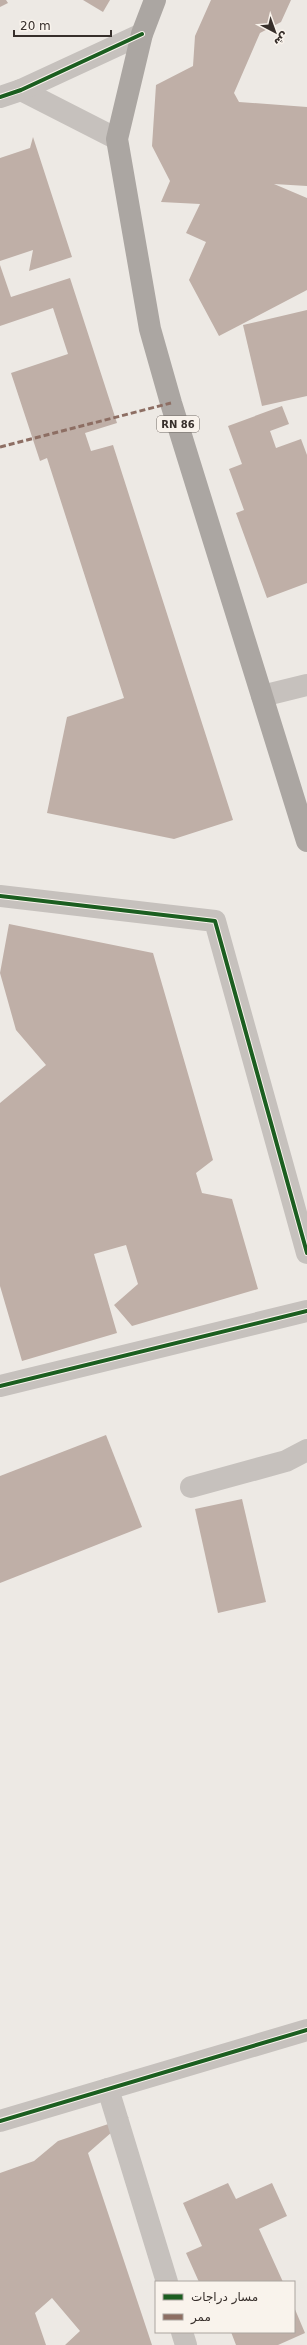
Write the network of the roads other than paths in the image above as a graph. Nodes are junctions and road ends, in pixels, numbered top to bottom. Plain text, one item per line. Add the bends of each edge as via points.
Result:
1 (155, 0) edge
2 (142, 34) junction
3 (21, 90) junction
4 (0, 97) edge
5 (117, 138) junction
6 (307, 685) edge
7 (262, 696) junction
8 (307, 841) edge
9 (0, 896) edge
10 (307, 1253) edge
11 (307, 1311) edge
12 (0, 1384) edge
13 (307, 1450) edge
14 (190, 1487) dead end
15 (307, 2030) edge
16 (108, 2089) junction
17 (0, 2121) edge
18 (167, 2281) edge
19 (182, 2333) edge
20 (186, 2345) edge

1 - 2 main road, RN 86
2 - 3 street
2 - 5 main road, RN 86
3 - 4 street
3 - 5 street
5 - 7 main road, RN 86 via 150,329
6 - 7 street
7 - 8 main road, RN 86
9 - 10 street via 215,921
11 - 12 street
13 - 14 street via 286,1461
15 - 16 street
16 - 17 street
16 - 18 street
19 - 20 street

